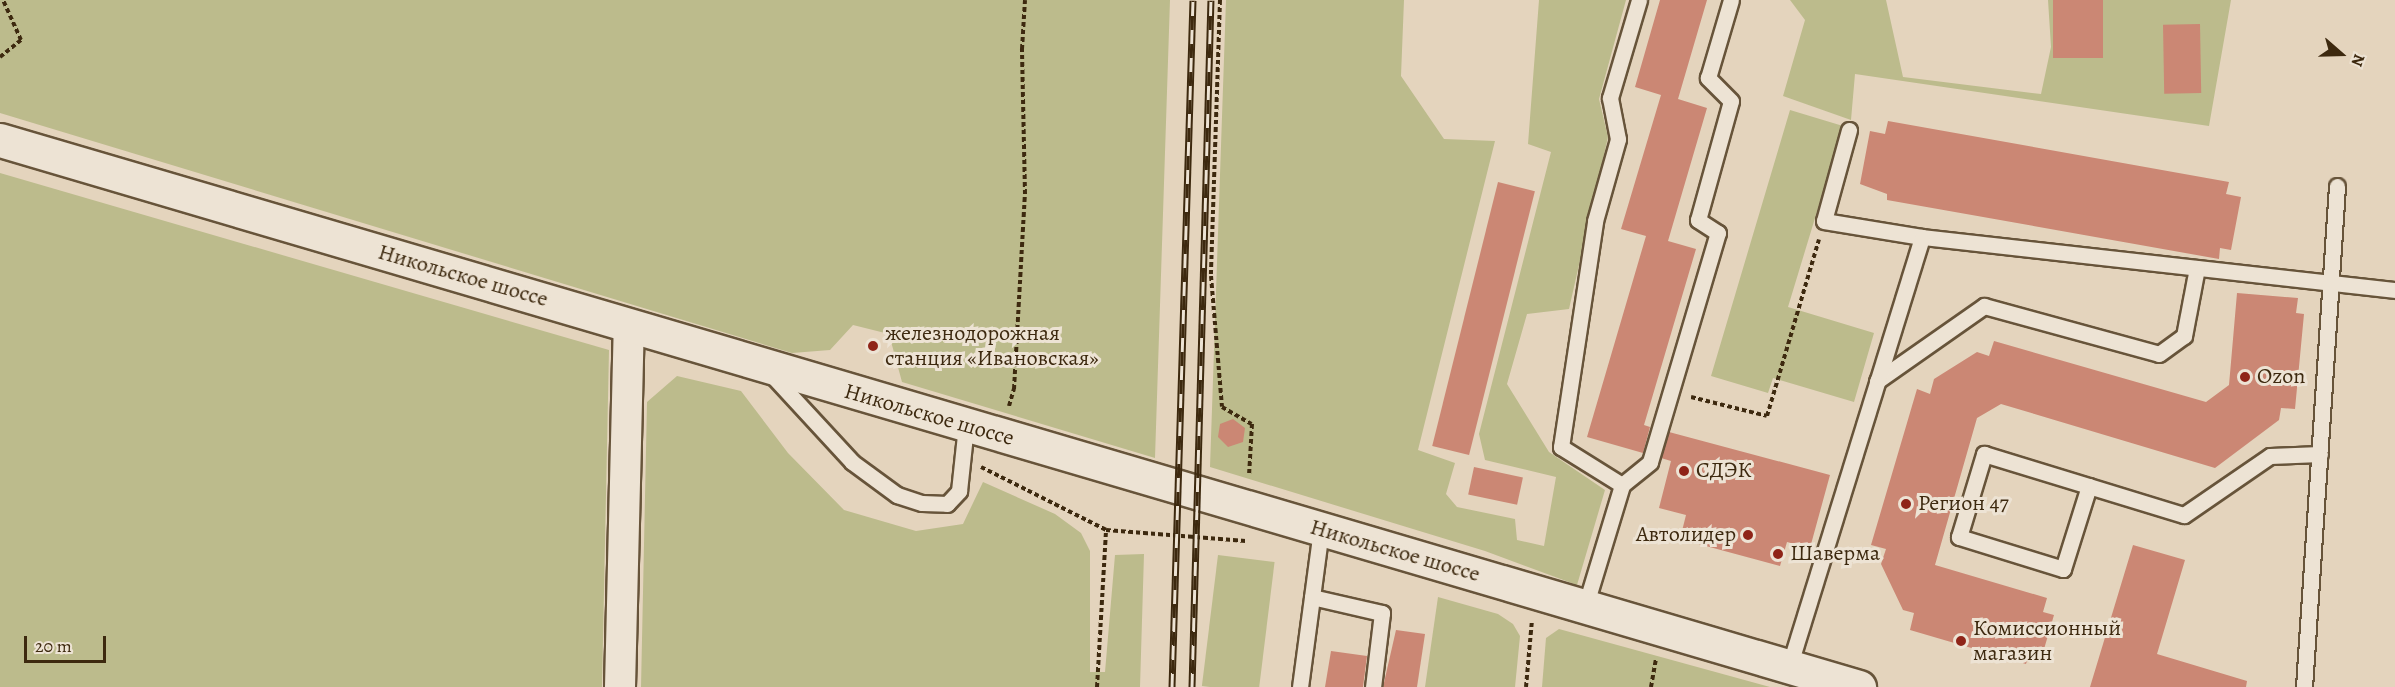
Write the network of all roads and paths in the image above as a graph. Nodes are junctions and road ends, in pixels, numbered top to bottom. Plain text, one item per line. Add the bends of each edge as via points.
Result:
1 (3, 0) edge
2 (1025, 0) edge
3 (1220, 0) edge
4 (1640, 0) edge
5 (1731, 0) edge
6 (0, 57) edge
7 (1849, 130) dead end
8 (0, 140) edge
9 (2337, 186) dead end
10 (1824, 221) junction
11 (1922, 237) junction
12 (2197, 268) junction
13 (2331, 283) junction
14 (2395, 290) edge
15 (629, 328) junction
16 (766, 368) junction
17 (1877, 381) junction
18 (1671, 392) junction
19 (1008, 411) dead end
20 (966, 425) junction
21 (2320, 454) junction
22 (963, 457) junction
23 (1622, 485) junction
24 (2089, 486) junction
25 (1246, 508) junction
26 (1321, 529) junction
27 (1106, 530) junction
28 (1251, 542) dead end
29 (1534, 592) junction
30 (1312, 597) junction
31 (1585, 607) junction
32 (1789, 667) junction
33 (620, 687) edge
34 (1097, 687) edge
35 (1300, 687) edge
36 (1373, 687) edge
37 (1526, 687) edge
38 (1859, 687) edge
39 (2304, 687) edge

1 - 6 path via 21,40
2 - 19 path via 1025,194 1014,389
3 - 25 path via 1211,276 1222,407 1252,424
4 - 23 lane via 1610,98 1618,139 1595,221 1561,447
5 - 18 lane via 1708,78 1731,101 1698,220 1718,232
7 - 10 lane
8 - 15 main road, Никольское шоссе
9 - 13 lane
10 - 11 lane
10 - 18 path via 1767,416
11 - 12 lane
11 - 17 lane
12 - 13 lane
12 - 17 lane via 2184,336 2159,354 1984,306
13 - 14 lane
13 - 21 lane
15 - 16 main road, Никольское шоссе
15 - 33 street
16 - 20 main road, Никольское шоссе
16 - 22 lane via 852,462 897,495 922,503 947,504 959,490
17 - 32 lane
18 - 23 lane via 1650,462
20 - 22 lane
20 - 25 main road, Никольское шоссе
21 - 24 lane via 2270,456 2184,515
21 - 39 lane
22 - 27 path
23 - 31 lane
24 - 24 lane via 1984,454 1959,537 2063,569
25 - 26 main road, Никольское шоссе
26 - 29 main road, Никольское шоссе
26 - 30 lane
27 - 28 path
27 - 34 path
29 - 31 main road, Никольское шоссе
29 - 37 path
30 - 35 lane
30 - 36 lane via 1382,613
31 - 32 main road, Никольское шоссе
32 - 38 main road, Никольское шоссе

